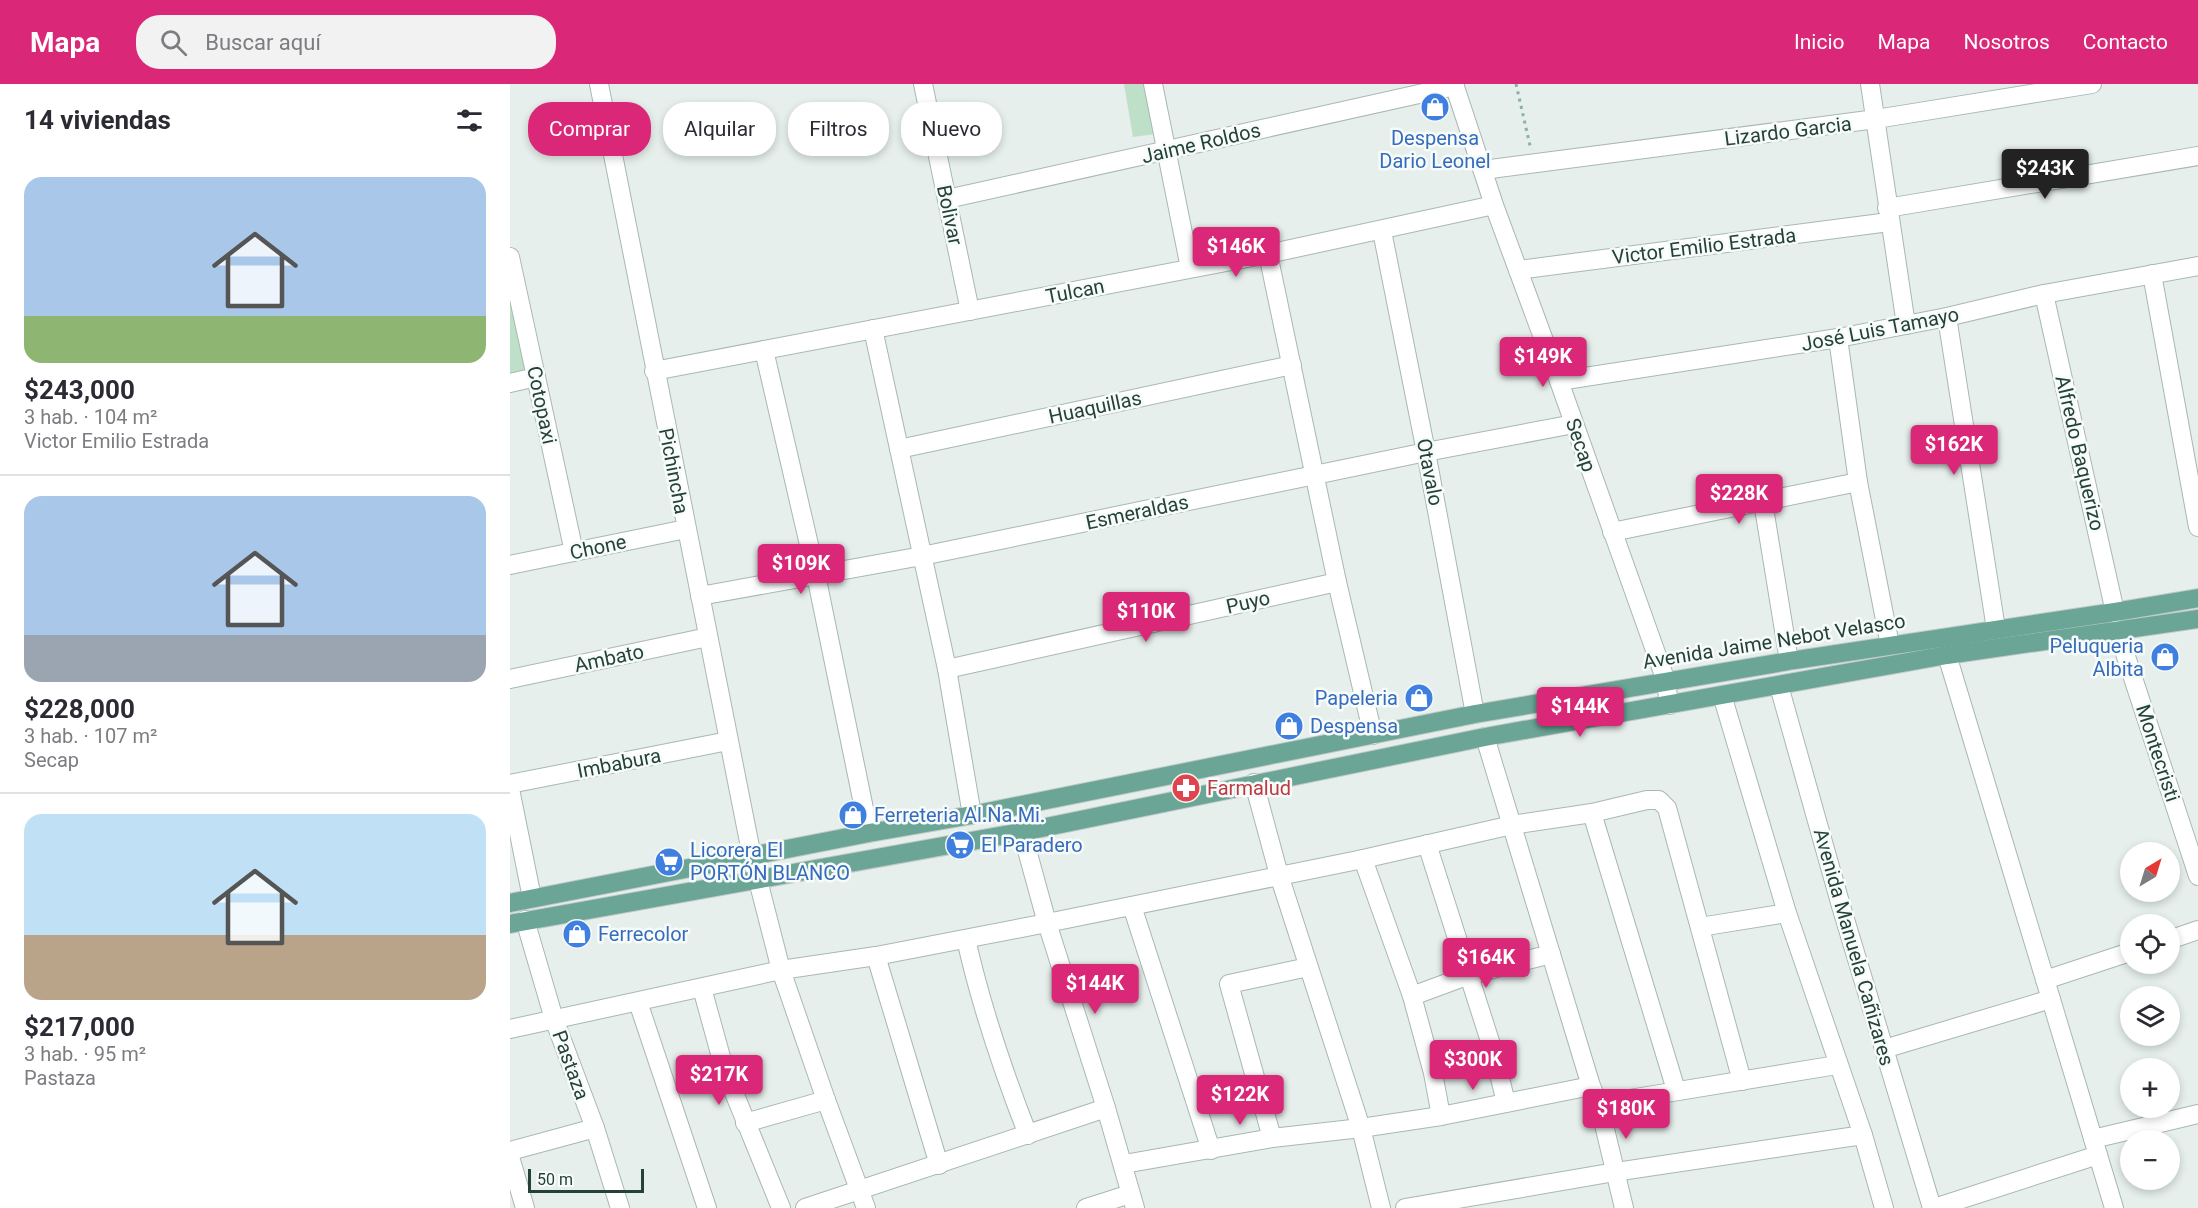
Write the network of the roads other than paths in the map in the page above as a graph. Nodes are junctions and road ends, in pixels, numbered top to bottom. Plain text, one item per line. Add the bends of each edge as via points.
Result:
1 (599, 84) edge
2 (924, 84) edge
3 (1153, 84) edge
4 (1870, 84) edge
5 (2092, 84) edge
6 (1455, 85) edge
7 (1876, 119) junction
8 (1167, 150) junction
9 (2198, 156) edge
10 (1483, 170) junction
11 (947, 199) junction
12 (1494, 205) junction
13 (1888, 215) junction
14 (1382, 231) junction
15 (1268, 254) junction
16 (510, 257) edge
17 (2198, 266) edge
18 (1190, 268) junction
19 (1518, 270) junction
20 (2152, 274) junction
21 (2044, 294) junction
22 (970, 311) junction
23 (1947, 317) junction
24 (1906, 325) junction
25 (873, 329) junction
26 (1838, 338) junction
27 (764, 350) junction
28 (1292, 365) junction
29 (654, 371) junction
30 (536, 377) junction
31 (1559, 381) junction
32 (510, 382) edge
33 (1574, 424) junction
34 (899, 449) junction
35 (1426, 452) junction
36 (1314, 476) junction
37 (1858, 482) junction
38 (1763, 502) junction
39 (2198, 527) edge
40 (686, 529) junction
41 (1612, 532) junction
42 (574, 552) junction
43 (922, 556) junction
44 (510, 565) edge
45 (816, 575) junction
46 (1337, 582) junction
47 (700, 596) junction
48 (2198, 598) edge
49 (2198, 619) edge
50 (2116, 621) junction
51 (1996, 629) junction
52 (708, 637) junction
53 (1890, 645) junction
54 (1947, 656) junction
55 (1789, 661) junction
56 (1752, 668) junction
57 (947, 669) junction
58 (510, 679) edge
59 (1666, 681) junction
60 (1779, 686) junction
61 (1757, 689) junction
62 (1722, 695) junction
63 (1669, 705) junction
64 (1475, 714) junction
65 (1373, 735) junction
66 (1485, 737) junction
67 (728, 741) junction
68 (1254, 783) junction
69 (510, 784) edge
70 (510, 789) edge
71 (1592, 813) junction
72 (972, 815) junction
73 (1512, 825) junction
74 (1022, 831) junction
75 (868, 833) junction
76 (1427, 844) junction
77 (752, 857) junction
78 (1362, 859) junction
79 (1279, 875) junction
80 (2198, 876) edge
81 (758, 880) junction
82 (532, 898) junction
83 (510, 903) edge
84 (1132, 906) junction
85 (1787, 913) junction
86 (518, 922) edge
87 (1047, 923) junction
88 (1700, 927) junction
89 (2198, 930) edge
90 (2180, 936) edge
91 (966, 939) junction
92 (1551, 954) junction
93 (2120, 955) edge
94 (876, 956) junction
95 (1308, 967) junction
96 (781, 970) junction
97 (1469, 975) junction
98 (2045, 980) junction
99 (702, 988) junction
100 (1412, 996) junction
101 (2051, 999) junction
102 (638, 1002) junction
103 (554, 1019) junction
104 (510, 1029) edge
105 (1884, 1049) junction
106 (1837, 1065) junction
107 (1742, 1081) junction
108 (1591, 1086) junction
109 (1676, 1090) junction
110 (826, 1100) junction
111 (1506, 1103) junction
112 (1599, 1104) junction
113 (1106, 1108) junction
114 (2198, 1114) edge
115 (1441, 1116) junction
116 (745, 1123) junction
117 (595, 1128) junction
118 (1361, 1128) junction
119 (1028, 1135) junction
120 (1863, 1135) junction
121 (1272, 1138) junction
122 (2096, 1147) junction
123 (1211, 1150) junction
124 (510, 1151) edge
125 (510, 1157) edge
126 (1124, 1164) junction
127 (939, 1165) junction
128 (1615, 1172) junction
129 (863, 1200) edge
130 (1132, 1201) edge
131 (525, 1208) edge
132 (620, 1208) edge
133 (707, 1208) edge
134 (781, 1208) edge
135 (806, 1208) edge
136 (1086, 1208) edge
137 (1381, 1208) edge
138 (1405, 1208) edge
139 (1624, 1208) edge
140 (1884, 1208) edge
141 (1933, 1208) edge
142 (2114, 1208) edge

1 - 29 street, Pichincha
2 - 11 street, Bolivar
3 - 8 street
4 - 7 street
5 - 7 street, Lizardo Garcia
6 - 8 street, Jaime Roldos
6 - 10 street, Secap
7 - 10 street, Lizardo Garcia
7 - 13 street
8 - 11 street, Jaime Roldos
8 - 18 street
9 - 13 street, Victor Emilio Estrada
10 - 12 street, Secap
11 - 22 street, Bolivar
12 - 14 street, Tulcan
12 - 19 street, Secap
13 - 19 street, Victor Emilio Estrada
13 - 24 street
14 - 15 street, Tulcan
14 - 35 street, Otavalo
15 - 18 street, Tulcan
15 - 28 street
16 - 30 street, Cotopaxi
17 - 20 street, José Luis Tamayo
18 - 22 street, Tulcan
19 - 31 street, Secap
20 - 21 street, José Luis Tamayo
20 - 39 street
21 - 23 street, José Luis Tamayo
21 - 50 street, Alfredo Baquerizo
22 - 25 street, Tulcan
23 - 24 street, José Luis Tamayo
23 - 51 street
24 - 26 street, José Luis Tamayo
25 - 27 street, Tulcan
25 - 34 street
26 - 31 street, José Luis Tamayo
26 - 37 street
27 - 29 street, Tulcan
27 - 45 street
28 - 34 street, Huaquillas
28 - 36 street
29 - 40 street, Pichincha
30 - 32 street
30 - 42 street, Cotopaxi
31 - 33 street, Secap
33 - 35 street, Esmeraldas
33 - 41 street, Secap
34 - 43 street
35 - 36 street, Esmeraldas
35 - 64 street, Otavalo
36 - 43 street, Esmeraldas
36 - 46 street
37 - 38 street
37 - 53 street
38 - 41 street
38 - 55 street
40 - 42 street, Chone
40 - 47 street, Pichincha
41 - 59 street, Secap
42 - 44 street, Chone
43 - 45 street, Esmeraldas
43 - 57 street
45 - 47 street, Esmeraldas
45 - 75 street
46 - 57 street, Puyo
46 - 65 street
47 - 52 street, Pichincha
48 - 50 main road, Avenida Jaime Nebot Velasco
49 - 50 main road, Avenida Jaime Nebot Velasco
50 - 51 main road, Avenida Jaime Nebot Velasco
50 - 54 main road, Avenida Jaime Nebot Velasco
50 - 80 street, Montecristi
51 - 53 main road, Avenida Jaime Nebot Velasco
52 - 58 street, Ambato
52 - 67 street, Pichincha
53 - 55 main road, Avenida Jaime Nebot Velasco
54 - 60 main road, Avenida Jaime Nebot Velasco
54 - 98 street
55 - 56 main road, Avenida Jaime Nebot Velasco
56 - 59 main road, Avenida Jaime Nebot Velasco
56 - 61 main road
57 - 72 street
59 - 63 street, Secap
59 - 64 main road, Avenida Jaime Nebot Velasco
60 - 61 main road, Avenida Jaime Nebot Velasco
60 - 105 street, Avenida Manuela Cañizares
61 - 62 main road, Avenida Jaime Nebot Velasco
62 - 63 main road, Avenida Jaime Nebot Velasco
62 - 85 street
63 - 66 main road, Avenida Jaime Nebot Velasco
64 - 65 main road, Avenida Jaime Nebot Velasco
65 - 72 main road, Avenida Jaime Nebot Velasco
66 - 68 main road, Avenida Jaime Nebot Velasco
66 - 73 street
67 - 69 street, Imbabura
67 - 77 street, Pichincha
68 - 74 main road, Avenida Jaime Nebot Velasco
68 - 79 street
70 - 82 street
71 - 73 street
71 - 88 street via 1647,800 1659,800 1667,808
71 - 109 street
72 - 75 main road, Avenida Jaime Nebot Velasco
73 - 76 street
73 - 92 street
74 - 81 main road, Avenida Jaime Nebot Velasco
74 - 87 street
75 - 77 main road, Avenida Jaime Nebot Velasco
76 - 78 street
76 - 97 street
77 - 81 street, Pichincha
77 - 82 main road, Avenida Jaime Nebot Velasco
78 - 79 street
78 - 100 street
79 - 84 street
79 - 95 street
81 - 86 main road, Avenida Jaime Nebot Velasco
81 - 96 street, Pichincha
82 - 83 main road, Avenida Jaime Nebot Velasco
84 - 87 street
84 - 123 street
85 - 88 street
85 - 106 street
86 - 103 street, Pastaza
87 - 91 street
87 - 113 street
88 - 107 street
89 - 90 street
91 - 94 street
91 - 119 street via 989,1029
92 - 97 street
92 - 108 street
93 - 98 street
94 - 96 street
94 - 127 street
95 - 118 street
95 - 121 street via 1230,984
96 - 99 street
96 - 110 street, Pichincha
97 - 100 street
97 - 111 street
98 - 101 street
99 - 102 street
99 - 116 street via 724,1068
100 - 115 street
101 - 105 street
101 - 122 street
102 - 103 street
102 - 133 street
103 - 104 street
103 - 117 street, Pastaza
105 - 141 street, Avenida Manuela Cañizares
106 - 107 street
106 - 120 street
107 - 109 street
108 - 111 street
108 - 112 street
109 - 112 street
110 - 116 street
110 - 129 street, Pichincha
111 - 115 street
112 - 128 street
113 - 119 street
113 - 126 street
114 - 122 street
115 - 118 street
116 - 134 street
117 - 124 street
117 - 132 street, Pastaza
118 - 121 street
118 - 137 street
119 - 127 street
120 - 128 street
120 - 140 street
121 - 123 street
122 - 141 street
122 - 142 street
123 - 126 street
125 - 131 street
126 - 130 street
127 - 129 street
128 - 138 street
128 - 139 street
129 - 135 street
130 - 136 street

